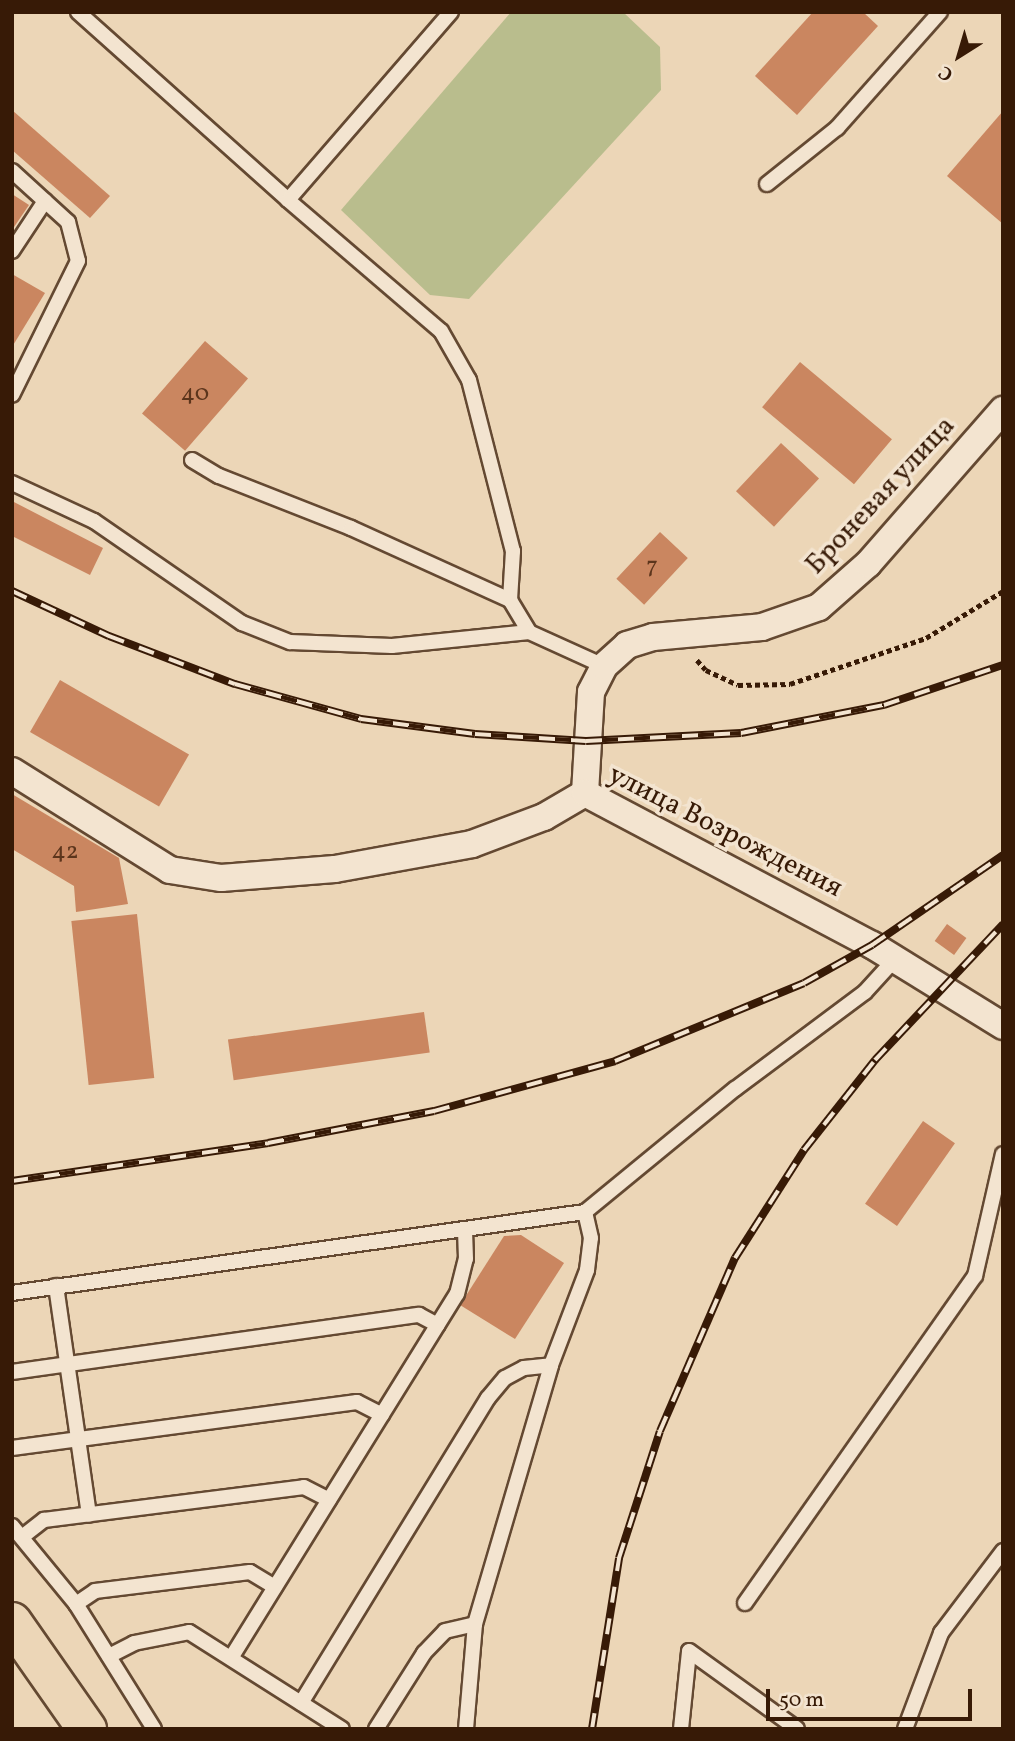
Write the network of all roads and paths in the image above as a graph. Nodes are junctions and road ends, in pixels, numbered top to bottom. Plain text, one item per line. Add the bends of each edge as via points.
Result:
1 (78, 12) edge
2 (451, 12) edge
3 (940, 12) edge
4 (12, 171) edge
5 (767, 184) dead end
6 (288, 200) junction
7 (45, 201) junction
8 (12, 251) edge
9 (12, 395) edge
10 (1003, 410) edge
11 (192, 460) dead end
12 (12, 483) edge
13 (1003, 591) edge
14 (510, 600) junction
15 (529, 632) junction
16 (674, 635) junction
17 (604, 666) junction
18 (12, 771) edge
19 (586, 793) junction
20 (895, 959) junction
21 (1003, 1026) edge
22 (1003, 1154) edge
23 (585, 1212) junction
24 (465, 1229) junction
25 (56, 1286) junction
26 (12, 1293) edge
27 (438, 1325) junction
28 (67, 1362) junction
29 (551, 1365) junction
30 (12, 1371) edge
31 (382, 1415) junction
32 (78, 1439) junction
33 (12, 1448) edge
34 (329, 1500) junction
35 (89, 1514) junction
36 (17, 1532) edge
37 (1003, 1551) edge
38 (275, 1587) junction
39 (745, 1603) dead end
40 (76, 1604) junction
41 (12, 1622) edge
42 (475, 1624) junction
43 (109, 1656) junction
44 (230, 1658) junction
45 (301, 1703) junction
46 (87, 1729) edge
47 (154, 1729) edge
48 (342, 1729) edge
49 (376, 1729) edge
50 (466, 1729) edge
51 (681, 1729) edge
52 (797, 1729) edge
53 (905, 1729) edge

1 - 6 lane
2 - 6 lane
3 - 5 lane via 837,128
4 - 7 lane
6 - 14 lane via 441,331 469,380 513,551
7 - 8 lane
7 - 9 lane via 68,222 78,261
10 - 16 street, Броневая улица via 867,564 819,607 762,627
11 - 14 lane via 219,476 374,538
12 - 15 lane via 94,521 242,623 290,642 392,646
13 - 16 path via 926,638 790,684 738,685 706,670
14 - 15 lane
15 - 17 lane
16 - 17 street, Броневая улица via 627,645
17 - 19 street, Броневая улица via 591,692
18 - 19 street, улица Возрождения via 170,870 221,878 360,865 472,844 544,817
19 - 20 street, улица Возрождения
20 - 21 street, улица Возрождения
20 - 23 lane via 865,992 735,1089
22 - 39 lane via 975,1276
23 - 24 lane
23 - 29 lane via 591,1238 587,1270
24 - 25 lane
24 - 27 lane via 466,1259 457,1294
25 - 26 lane
25 - 28 lane
27 - 28 lane via 419,1315
27 - 31 lane
28 - 30 lane
28 - 32 lane
29 - 42 lane
29 - 45 lane via 524,1368 505,1378 488,1398
31 - 32 lane via 357,1402
31 - 34 lane
32 - 33 lane
32 - 35 lane
34 - 35 lane via 304,1487
34 - 38 lane
35 - 36 lane via 44,1520
36 - 40 lane
37 - 53 lane via 941,1633
38 - 40 lane via 250,1572 95,1591
38 - 44 lane
40 - 43 lane
41 - 46 highway
42 - 49 lane via 445,1631 424,1653
42 - 50 lane
43 - 44 lane via 134,1643 189,1632
43 - 47 lane
44 - 45 lane
45 - 48 lane
51 - 52 lane via 689,1651

